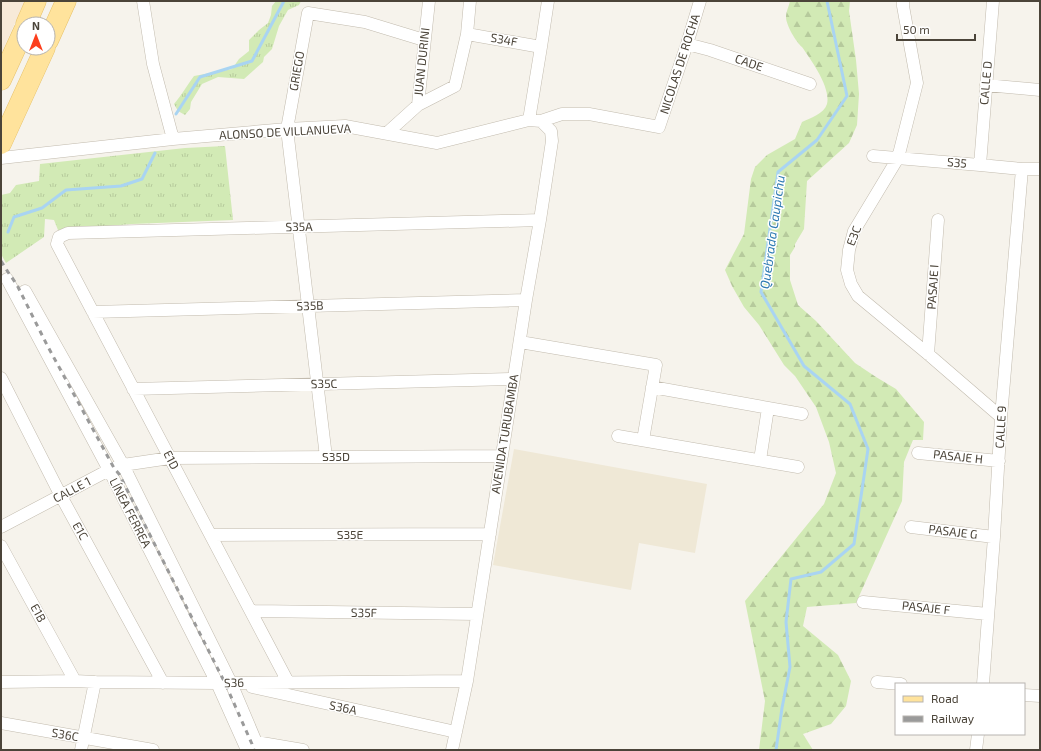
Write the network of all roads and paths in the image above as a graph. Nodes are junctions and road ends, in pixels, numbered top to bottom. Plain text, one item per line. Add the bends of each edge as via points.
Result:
1 (36, 1) edge
2 (66, 1) edge
3 (143, 1) edge
4 (429, 1) edge
5 (470, 1) edge
6 (548, 1) edge
7 (700, 1) edge
8 (903, 1) edge
9 (993, 1) edge
10 (29, 16) edge
11 (56, 23) edge
12 (467, 34) junction
13 (424, 40) junction
14 (687, 44) junction
15 (16, 47) edge
16 (541, 47) junction
17 (41, 56) edge
18 (1, 80) edge
19 (810, 84) dead end
20 (986, 85) junction
21 (1040, 90) edge
22 (418, 105) junction
23 (535, 120) junction
24 (660, 127) joint
25 (287, 129) junction
26 (387, 133) junction
27 (174, 139) junction
28 (1, 144) edge
29 (873, 156) dead end
30 (1, 158) edge
31 (898, 158) junction
32 (980, 165) junction
33 (1022, 169) junction
34 (1040, 169) edge
35 (540, 220) junction
36 (938, 220) dead end
37 (298, 227) junction
38 (59, 237) joint
39 (7, 279) dead end
40 (25, 292) dead end
41 (526, 300) junction
42 (308, 306) junction
43 (93, 312) junction
44 (520, 342) junction
45 (928, 354) junction
46 (1, 378) edge
47 (514, 380) junction
48 (317, 384) junction
49 (652, 387) junction
50 (133, 388) junction
51 (768, 408) junction
52 (802, 414) dead end
53 (1002, 417) junction
54 (618, 436) dead end
55 (643, 440) junction
56 (918, 453) dead end
57 (502, 456) junction
58 (326, 457) junction
59 (170, 458) junction
60 (760, 460) junction
61 (999, 461) junction
62 (123, 465) junction
63 (798, 467) dead end
64 (109, 470) junction
65 (61, 496) junction
66 (1, 527) edge
67 (911, 527) dead end
68 (490, 534) junction
69 (211, 535) junction
70 (994, 537) junction
71 (1, 546) edge
72 (863, 602) dead end
73 (251, 612) junction
74 (478, 614) junction
75 (988, 614) junction
76 (75, 681) junction
77 (467, 681) junction
78 (1, 682) edge
79 (95, 682) junction
80 (288, 682) junction
81 (877, 682) dead end
82 (164, 683) junction
83 (217, 683) junction
84 (231, 683) junction
85 (983, 683) edge
86 (895, 684) edge
87 (1025, 695) edge
88 (1040, 696) edge
89 (1, 724) edge
90 (456, 732) junction
91 (978, 735) edge
92 (82, 744) edge
93 (254, 747) edge
94 (153, 750) edge
95 (303, 750) edge
96 (452, 750) edge
97 (976, 750) edge

1 - 10 main road
2 - 11 main road
3 - 27 street via 153,64
4 - 13 street, JUAN DURINI
5 - 12 street
6 - 16 street
7 - 14 street, NICOLAS DE ROCHA
8 - 31 street, E3C via 917,83
9 - 20 street, CALLE D
12 - 16 street, S34F
12 - 22 street via 455,86
13 - 22 street, JUAN DURINI
13 - 25 street, GRIEGO via 366,22 308,13
14 - 19 street, CADE
14 - 24 street, NICOLAS DE ROCHA
15 - 18 main road
16 - 23 street
17 - 28 main road
20 - 21 street
20 - 32 street, CALLE D
22 - 26 street, JUAN DURINI
23 - 24 street, ALONSO DE VILLANUEVA via 562,114 589,114
23 - 26 street, ALONSO DE VILLANUEVA via 437,143
23 - 35 street, AVENIDA TURUBAMBA via 551,131 552,141
25 - 26 street, ALONSO DE VILLANUEVA via 345,126
25 - 27 street, ALONSO DE VILLANUEVA
25 - 37 street, GRIEGO
27 - 30 street, ALONSO DE VILLANUEVA
29 - 31 street, S35
31 - 32 street, S35
31 - 45 street, E3C via 854,231 848,250 847,270 858,296
32 - 33 street, S35
33 - 34 street, S35
33 - 53 street, CALLE 9
35 - 37 street, S35A
35 - 41 street, AVENIDA TURUBAMBA
36 - 45 street, PASAJE I
37 - 38 street, S35A via 68,233
37 - 42 street, GRIEGO
38 - 43 street, E1D via 57,244
39 - 64 street, LÍNEA FERREA
40 - 62 street, LÍNEA FERREA
41 - 42 street, S35B
41 - 44 street, AVENIDA TURUBAMBA
42 - 43 street, S35B
42 - 48 street, GRIEGO
43 - 50 street, E1D
44 - 47 street, AVENIDA TURUBAMBA
44 - 49 street via 656,364
45 - 53 street, E3C
46 - 65 street, E1C
47 - 48 street, S35C
47 - 57 street, AVENIDA TURUBAMBA
48 - 50 street, S35C
48 - 58 street, GRIEGO
49 - 51 street
49 - 55 street
50 - 59 street, E1D
51 - 52 street
51 - 60 street
53 - 61 street, CALLE 9
54 - 55 street
55 - 60 street
56 - 61 street, PASAJE H
57 - 58 street, S35D
57 - 68 street, AVENIDA TURUBAMBA
58 - 59 street, S35D
59 - 62 street, CALLE 1
59 - 69 street, E1D
60 - 63 street
61 - 70 street, CALLE 9
62 - 64 street, CALLE 1
62 - 84 street, LÍNEA FERREA
64 - 65 street, CALLE 1
64 - 83 street, LÍNEA FERREA
65 - 66 street, CALLE 1
65 - 82 street, E1C
67 - 70 street, PASAJE G
68 - 69 street, S35E
68 - 74 street, AVENIDA TURUBAMBA
69 - 73 street, E1D
70 - 75 street, CALLE 9
71 - 76 street, E1B
72 - 75 street, PASAJE F
73 - 74 street, S35F
73 - 80 street, E1D
74 - 77 street, AVENIDA TURUBAMBA
75 - 85 street, CALLE 9
76 - 78 street, S36
76 - 79 street, S36
77 - 80 street, S36
77 - 90 street, AVENIDA TURUBAMBA
79 - 82 street, S36
79 - 92 street
80 - 84 street, S36
81 - 86 street
82 - 83 street, S36
83 - 84 street, S36
83 - 93 street, LÍNEA FERREA
84 - 90 street, S36A
84 - 93 street, LÍNEA FERREA
87 - 88 street
89 - 92 street, S36C
90 - 96 street, AVENIDA TURUBAMBA
91 - 97 street
92 - 94 street, S36C
93 - 95 street

